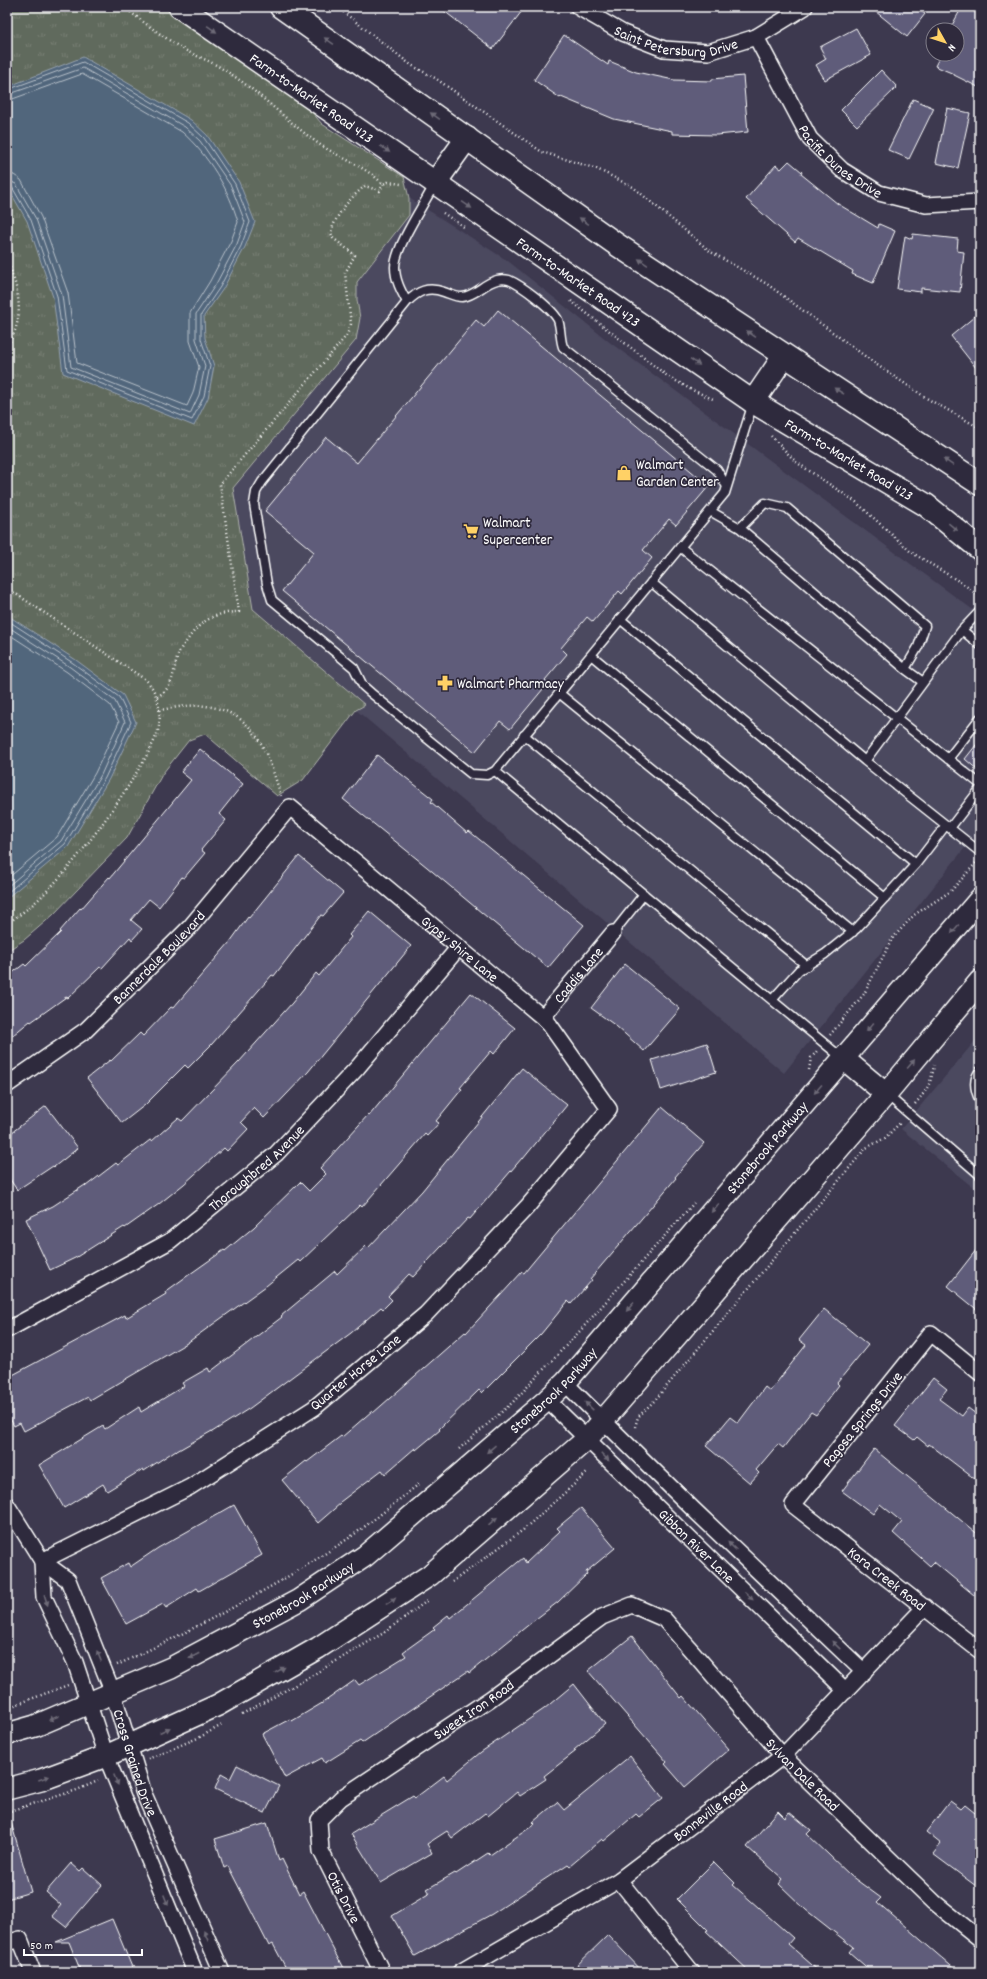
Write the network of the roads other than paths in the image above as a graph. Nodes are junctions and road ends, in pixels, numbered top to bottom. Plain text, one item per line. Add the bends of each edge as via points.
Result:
1 (180, 7) edge
2 (281, 7) edge
3 (578, 7) edge
4 (805, 7) edge
5 (756, 37) junction
6 (467, 138) junction
7 (430, 192) junction
8 (980, 202) edge
9 (406, 302) junction
10 (784, 356) junction
11 (753, 402) junction
12 (980, 484) edge
13 (726, 485) junction
14 (710, 511) junction
15 (740, 528) junction
16 (680, 547) junction
17 (980, 548) edge
18 (651, 582) junction
19 (980, 611) edge
20 (620, 619) junction
21 (962, 630) junction
22 (980, 645) edge
23 (591, 655) junction
24 (904, 669) junction
25 (924, 682) junction
26 (559, 693) junction
27 (980, 718) edge
28 (897, 719) junction
29 (524, 735) junction
30 (948, 759) junction
31 (865, 761) junction
32 (495, 771) junction
33 (980, 784) edge
34 (980, 789) edge
35 (288, 810) joint
36 (948, 826) junction
37 (980, 852) edge
38 (916, 864) junction
39 (644, 894) junction
40 (885, 898) junction
41 (980, 899) edge
42 (853, 932) junction
43 (613, 933) joint
44 (458, 947) junction
45 (807, 966) junction
46 (980, 982) edge
47 (772, 1000) junction
48 (543, 1017) junction
49 (844, 1059) junction
50 (980, 1071) edge
51 (7, 1085) edge
52 (886, 1094) junction
53 (980, 1101) edge
54 (609, 1109) joint
55 (980, 1175) edge
56 (7, 1330) edge
57 (980, 1373) edge
58 (565, 1383) junction
59 (547, 1400) junction
60 (603, 1420) junction
61 (586, 1439) junction
62 (7, 1505) edge
63 (793, 1505) joint
64 (42, 1561) junction
65 (632, 1605) joint
66 (925, 1607) junction
67 (980, 1651) edge
68 (864, 1672) junction
69 (846, 1691) junction
70 (113, 1693) junction
71 (90, 1703) junction
72 (7, 1734) edge
73 (130, 1746) junction
74 (106, 1756) junction
75 (783, 1756) junction
76 (7, 1789) edge
77 (319, 1820) joint
78 (619, 1880) junction
79 (980, 1939) edge
80 (13, 1941) edge
81 (33, 1972) edge
82 (195, 1972) edge
83 (222, 1972) edge
84 (382, 1972) edge
85 (460, 1972) edge
86 (692, 1972) edge

1 -> 7 main road, Farm-to-Market Road 423
6 -> 2 main road
3 - 5 street, Saint Petersburg Drive via 624,33 664,49 708,52
4 - 5 street, Saint Petersburg Drive
5 - 8 street, Pacific Dunes Drive via 810,139 842,170 879,193 926,205
6 - 7 main road
10 -> 6 main road via 616,244
7 - 9 lane via 402,244 395,266 396,281
7 -> 11 main road, Farm-to-Market Road 423
9 - 13 lane via 423,290 432,288 462,297 489,282 507,279 515,283 550,310 558,321 563,347 716,470
9 - 32 lane via 256,492 254,504 267,584 272,600 354,668 363,686 371,693 471,774 487,775
10 - 11 main road
12 -> 10 main road
11 - 13 lane
11 -> 17 main road, Farm-to-Market Road 423 via 926,505
13 - 14 lane via 725,493
14 - 15 lane
14 - 16 lane
15 - 24 lane
15 - 24 lane via 765,504 787,508 853,564 925,626 918,647
16 - 18 lane
16 - 28 lane
18 - 20 lane
18 - 31 lane
19 - 21 lane
20 - 23 lane
20 - 38 lane
21 - 22 lane
21 - 25 lane
23 - 26 lane
23 - 40 lane
24 - 25 lane
25 - 28 lane
26 - 29 lane
26 - 42 lane
27 - 30 lane
28 - 30 lane
28 - 31 lane
29 - 32 lane
29 - 45 lane
30 - 33 lane
31 - 36 lane
32 - 39 lane
34 - 36 lane
35 - 44 street, Gypsy Shire Lane
35 - 51 street, Bannerdale Boulevard via 190,927 86,1030
36 - 37 lane
36 - 38 lane
38 - 40 lane
39 - 43 lane
39 - 47 lane
40 - 42 lane
41 -> 49 main road, Stonebrook Parkway
42 - 45 lane
43 - 48 street, Caddis Lane
44 - 48 street, Gypsy Shire Lane
44 - 56 street, Thoroughbred Avenue via 358,1067 276,1154 170,1241
45 - 47 lane via 785,984
52 -> 46 main road
47 - 49 lane
48 - 54 street, Gypsy Shire Lane
49 - 52 main road
49 -> 58 main road, Stonebrook Parkway
50 - 53 lane via 976,1076 975,1086
52 - 55 lane
52 - 60 main road
54 - 64 street, Quarter Horse Lane via 527,1208 426,1314 314,1408 190,1487
57 - 63 street, Pagosa Springs Drive via 931,1332
58 - 59 main road, Stonebrook Parkway
60 -> 58 street, Gibbon River Lane
59 - 61 street, Gibbon River Lane
59 -> 70 main road, Stonebrook Parkway via 365,1556 299,1600 171,1668
60 - 61 main road
68 -> 60 street, Gibbon River Lane
61 -> 69 street, Gibbon River Lane
73 -> 61 main road via 218,1705 318,1648 430,1575
62 - 64 street, Cross Grained Drive
63 - 66 street, Kara Creek Road
70 -> 64 street, Cross Grained Drive via 68,1580
64 -> 71 street, Cross Grained Drive via 44,1597
65 - 75 street, Sylvan Dale Road via 664,1619
65 - 77 street, Sweet Iron Road via 602,1617 490,1699 341,1798
66 - 67 street, Kara Creek Road
66 - 68 street, Bonneville Road
68 - 69 street, Bonneville Road
69 - 75 street, Bonneville Road
70 - 71 main road, Stonebrook Parkway
70 - 73 street, Cross Grained Drive
71 -> 72 main road, Stonebrook Parkway via 35,1726
71 - 74 street, Cross Grained Drive
73 - 74 main road
83 -> 73 street, Cross Grained Drive via 144,1794
76 -> 74 main road via 41,1780
74 -> 82 street, Cross Grained Drive
75 - 78 street, Bonneville Road
75 - 79 street, Sylvan Dale Road via 934,1902
77 - 84 street, Otis Drive via 321,1851
78 - 85 street, Bonneville Road
78 - 86 street
80 - 81 street

